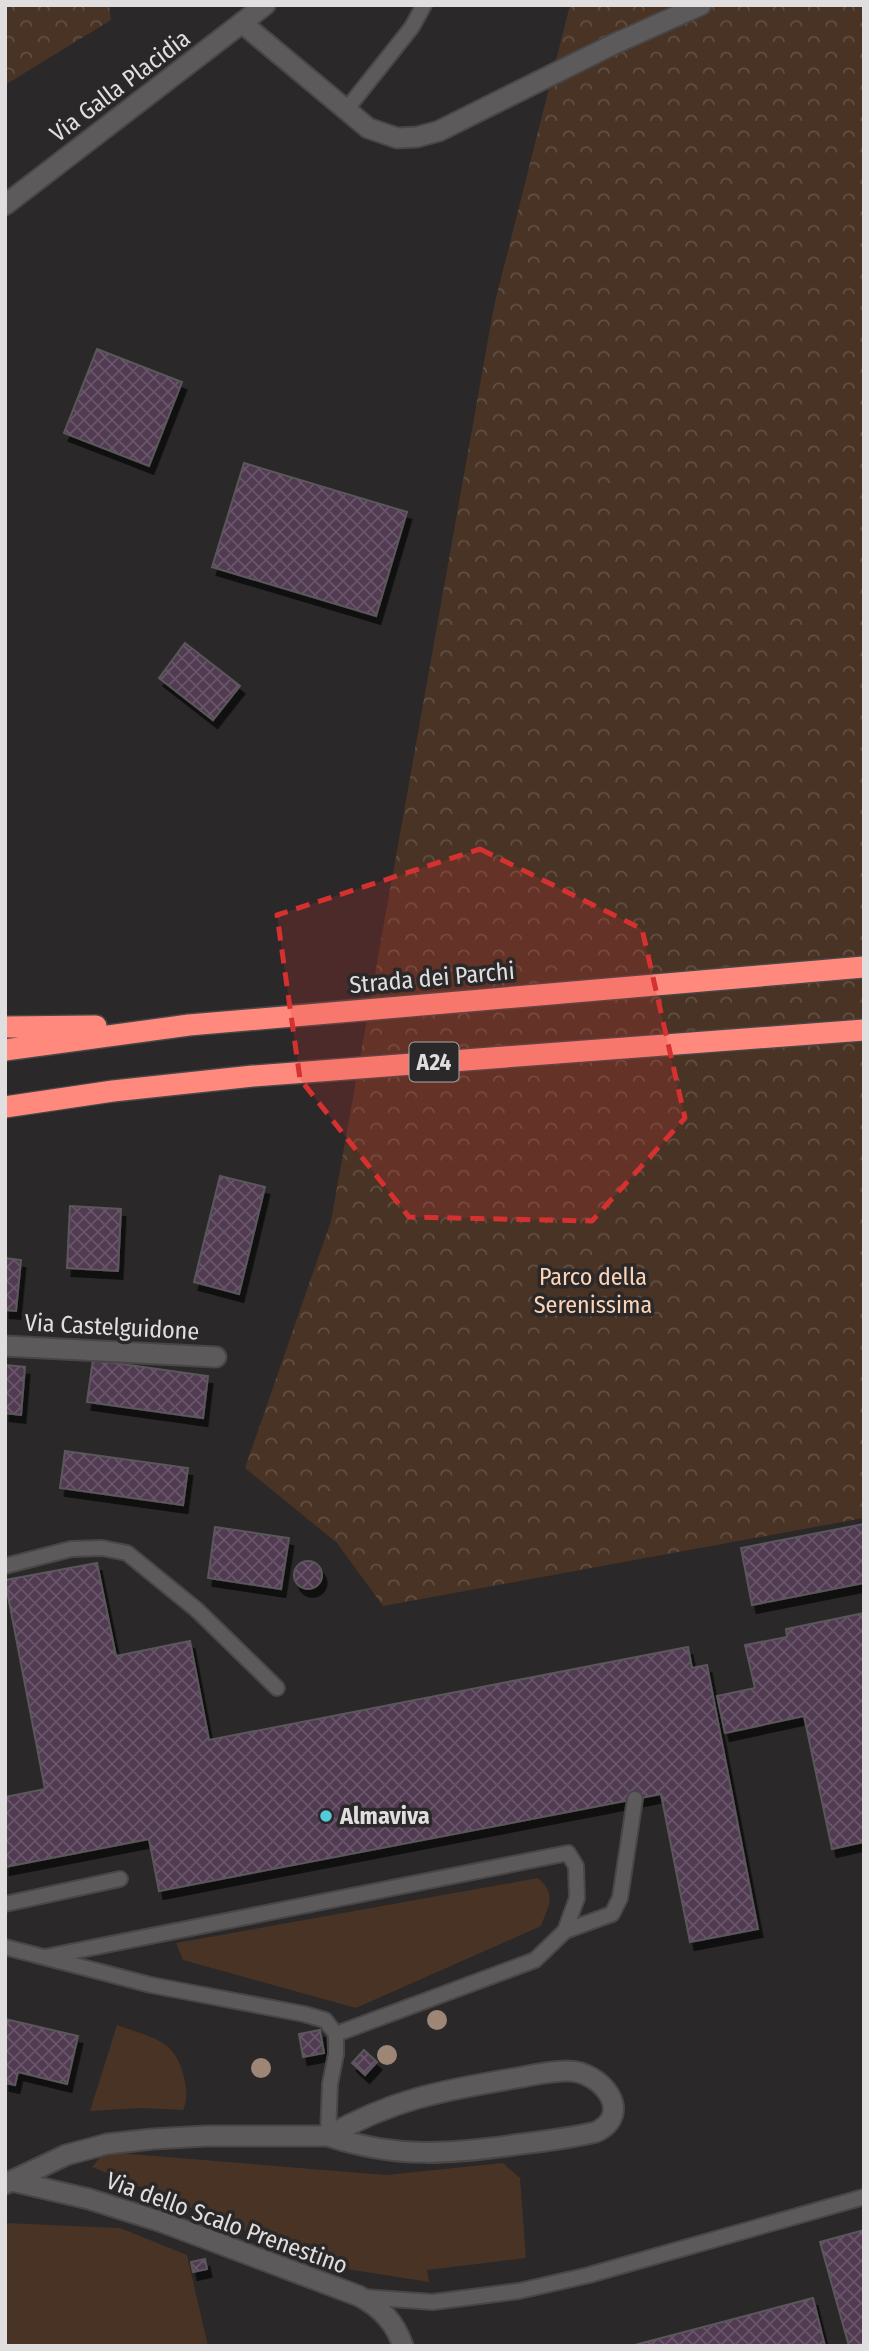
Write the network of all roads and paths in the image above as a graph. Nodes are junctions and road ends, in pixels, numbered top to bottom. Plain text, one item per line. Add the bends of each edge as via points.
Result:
1 (265, 5) edge
2 (424, 5) edge
3 (701, 5) edge
4 (242, 23) junction
5 (346, 110) junction
6 (5, 205) edge
7 (864, 967) edge
8 (189, 1025) junction
9 (5, 1027) edge
10 (864, 1030) edge
11 (5, 1049) edge
12 (5, 1107) edge
13 (5, 1346) edge
14 (216, 1357) dead end
15 (5, 1566) edge
16 (277, 1688) dead end
17 (635, 1799) dead end
18 (120, 1879) dead end
19 (5, 1904) edge
20 (565, 1931) junction
21 (5, 1947) edge
22 (45, 1958) junction
23 (336, 2034) junction
24 (328, 2136) junction
25 (9, 2183) edge
26 (864, 2197) edge
27 (359, 2296) junction
28 (403, 2346) edge

1 - 4 street, Via Galla Placidia
2 - 5 lane
3 - 5 street via 429,134 387,136
4 - 5 street
4 - 6 street, Via Galla Placidia
7 - 8 highway, Strada dei Parchi
8 - 9 highway
8 - 11 highway, Strada dei Parchi
10 - 12 highway, A24 via 253,1076
13 - 14 street, Via Castelguidone
15 - 16 lane via 71,1549 127,1553 197,1610
17 - 20 lane via 620,1898 612,1914
18 - 19 lane
20 - 22 lane via 578,1898 576,1866 568,1853
20 - 23 lane via 535,1961
21 - 22 lane
22 - 23 lane via 151,1985 304,2014 325,2020
23 - 24 lane
24 - 24 street, Via dello Scalo Prenestino via 397,2151 459,2153 596,2132 608,2124 613,2105 606,2089 591,2076 556,2072 421,2095 361,2117
24 - 25 street, Via dello Scalo Prenestino via 206,2136 117,2143 73,2152
25 - 27 street, Via dello Scalo Prenestino via 152,2218
26 - 27 lane via 589,2276 519,2291 433,2302
27 - 28 street, Via dello Scalo Prenestino via 393,2324

